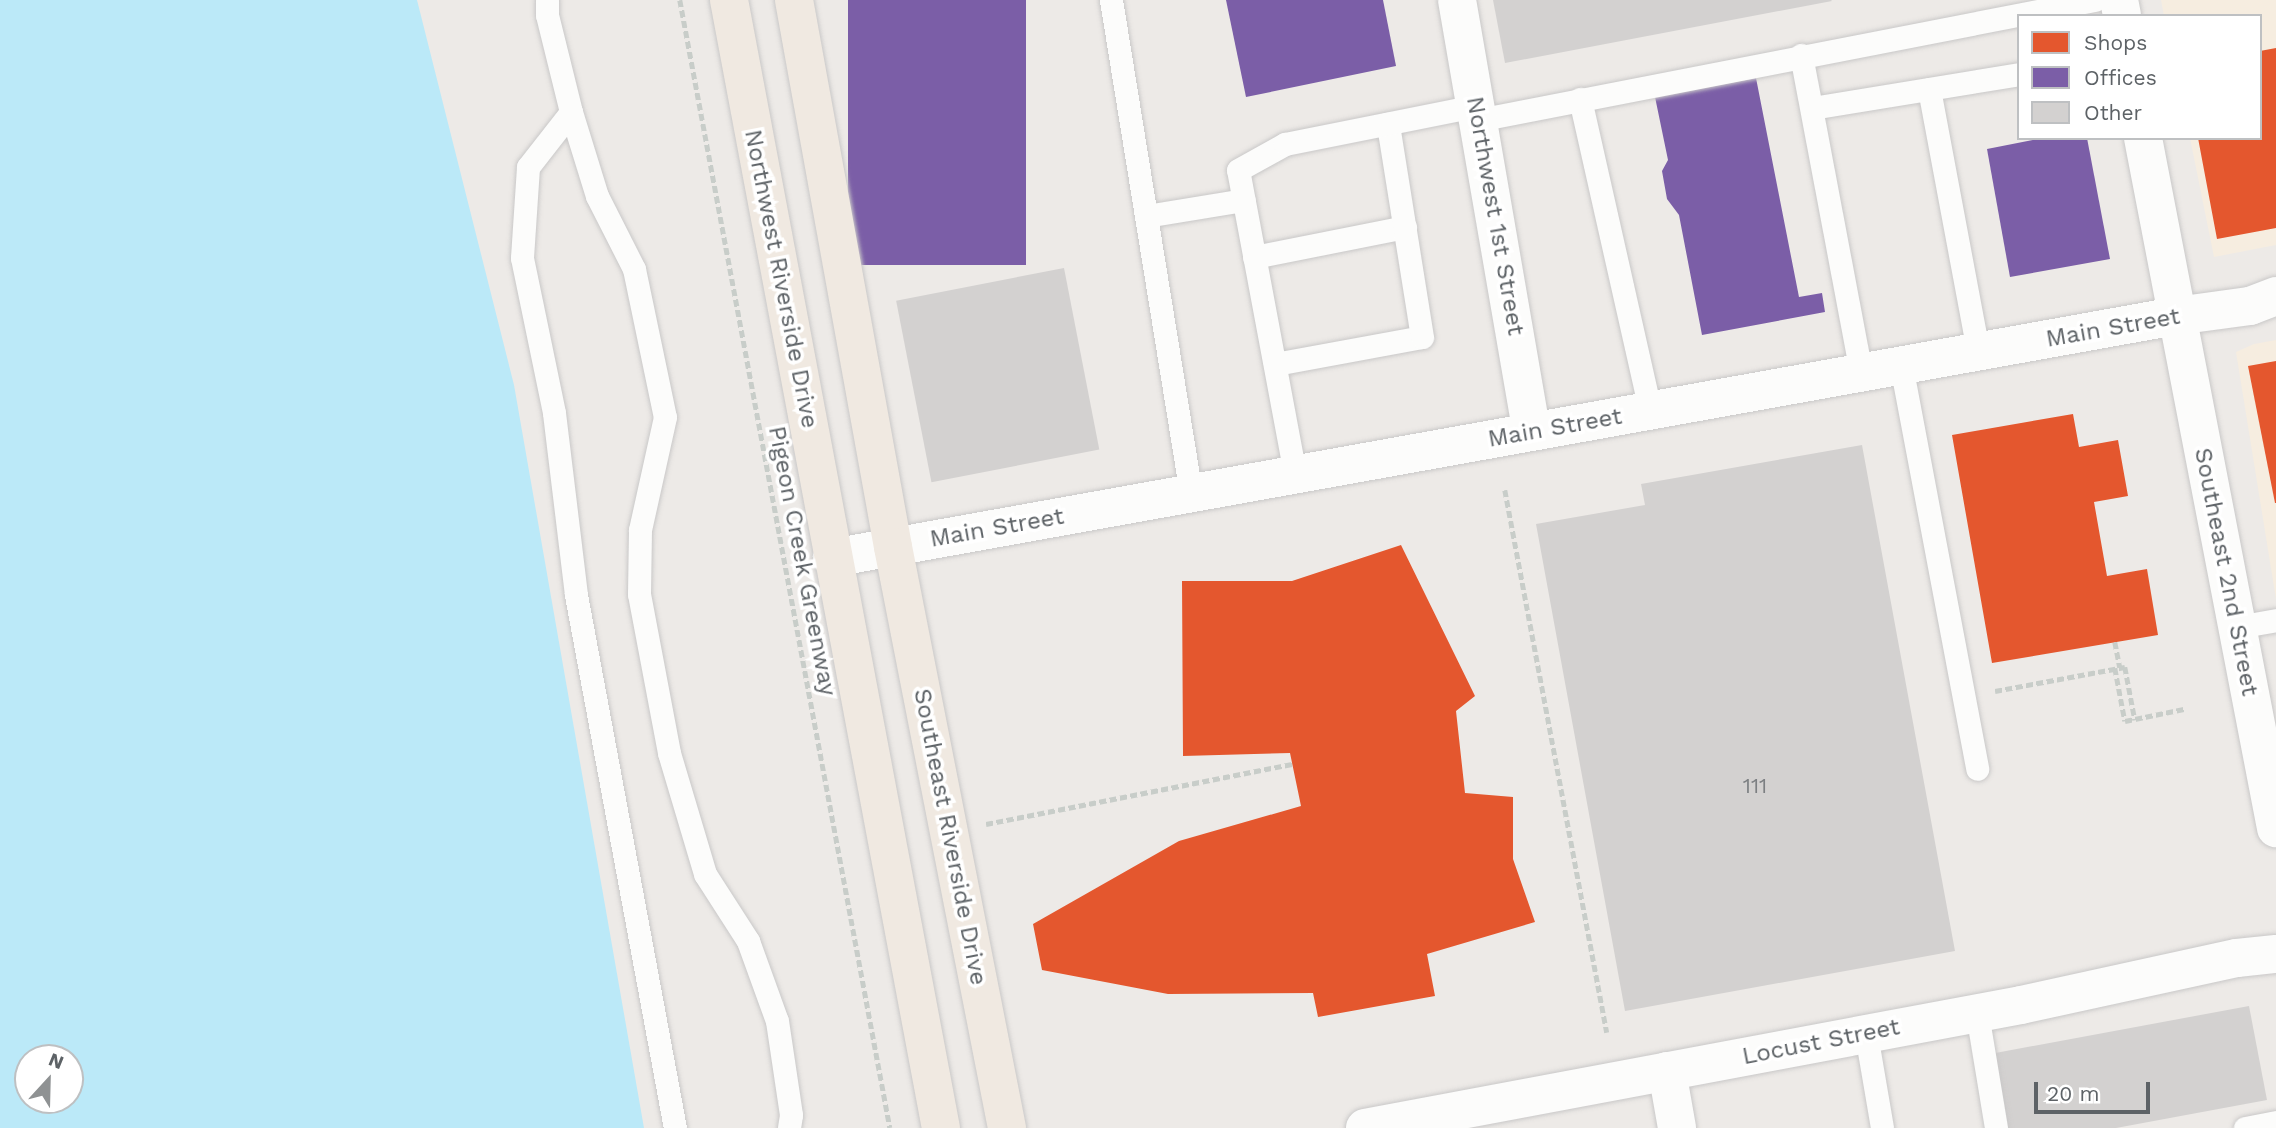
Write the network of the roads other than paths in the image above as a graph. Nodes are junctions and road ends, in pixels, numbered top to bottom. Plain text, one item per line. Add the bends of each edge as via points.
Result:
1 (547, 0) edge
2 (729, 0) edge
3 (794, 0) edge
4 (1111, 0) edge
5 (1457, 0) edge
6 (2094, 0) edge
7 (2017, 14) edge
8 (2019, 14) edge
9 (1801, 55) junction
10 (2017, 74) edge
11 (1929, 89) junction
12 (1580, 99) junction
13 (1812, 108) junction
14 (571, 112) junction
15 (1477, 113) junction
16 (1388, 124) junction
17 (2143, 140) edge
18 (1244, 200) junction
19 (1146, 216) junction
20 (1405, 227) junction
21 (1254, 257) junction
22 (2276, 296) edge
23 (2176, 316) junction
24 (1978, 351) junction
25 (1275, 364) junction
26 (1901, 365) junction
27 (1861, 372) junction
28 (1650, 410) junction
29 (1532, 432) junction
30 (1295, 474) junction
31 (1191, 493) junction
32 (893, 547) junction
33 (832, 558) junction
34 (2276, 620) edge
35 (2237, 627) junction
36 (1976, 769) dead end
37 (2276, 828) edge
38 (2276, 954) edge
39 (1977, 1013) junction
40 (1866, 1034) junction
41 (1667, 1071) junction
42 (2276, 1122) edge
43 (675, 1128) edge
44 (789, 1128) edge
45 (941, 1128) edge
46 (1007, 1128) edge
47 (1365, 1128) edge
48 (1677, 1128) edge
49 (1882, 1128) edge
50 (1996, 1128) edge
51 (2245, 1128) edge

1 - 14 lane
2 - 33 highway, Northwest Riverside Drive
3 - 32 highway
4 - 19 lane
5 - 15 street, Northwest 1st Street
6 - 8 lane
7 - 9 lane
9 - 12 lane
9 - 13 lane
10 - 11 lane
11 - 13 lane
11 - 24 lane
12 - 15 lane
12 - 28 lane
13 - 27 lane
14 - 43 lane via 528,167 522,258 555,413 580,622
14 - 44 lane via 597,197 634,269 665,416 640,530 639,594 669,753 705,874 748,941 777,1021
15 - 16 lane
15 - 29 street, Northwest 1st Street
16 - 18 lane via 1285,144 1238,170
16 - 20 lane
17 - 23 street, Southeast 2nd Street
18 - 19 lane
18 - 21 lane
19 - 31 lane
20 - 21 lane
20 - 25 lane via 1422,337
21 - 25 lane
22 - 23 street, Main Street via 2250,306
23 - 24 street, Main Street
23 - 35 street, Southeast 2nd Street
24 - 26 street, Main Street
25 - 30 lane
26 - 27 street, Main Street
26 - 36 lane
27 - 28 street, Main Street
28 - 29 street, Main Street
29 - 30 street, Main Street
30 - 31 street, Main Street
31 - 32 street, Main Street
32 - 33 street, Main Street
32 - 46 highway, Southeast Riverside Drive
33 - 45 highway
34 - 35 lane
35 - 37 street, Southeast 2nd Street
38 - 39 street, Locust Street via 2237,958
39 - 40 street, Locust Street
39 - 50 lane
40 - 41 street, Locust Street
40 - 49 lane
41 - 47 street, Locust Street
41 - 48 street
42 - 51 lane

